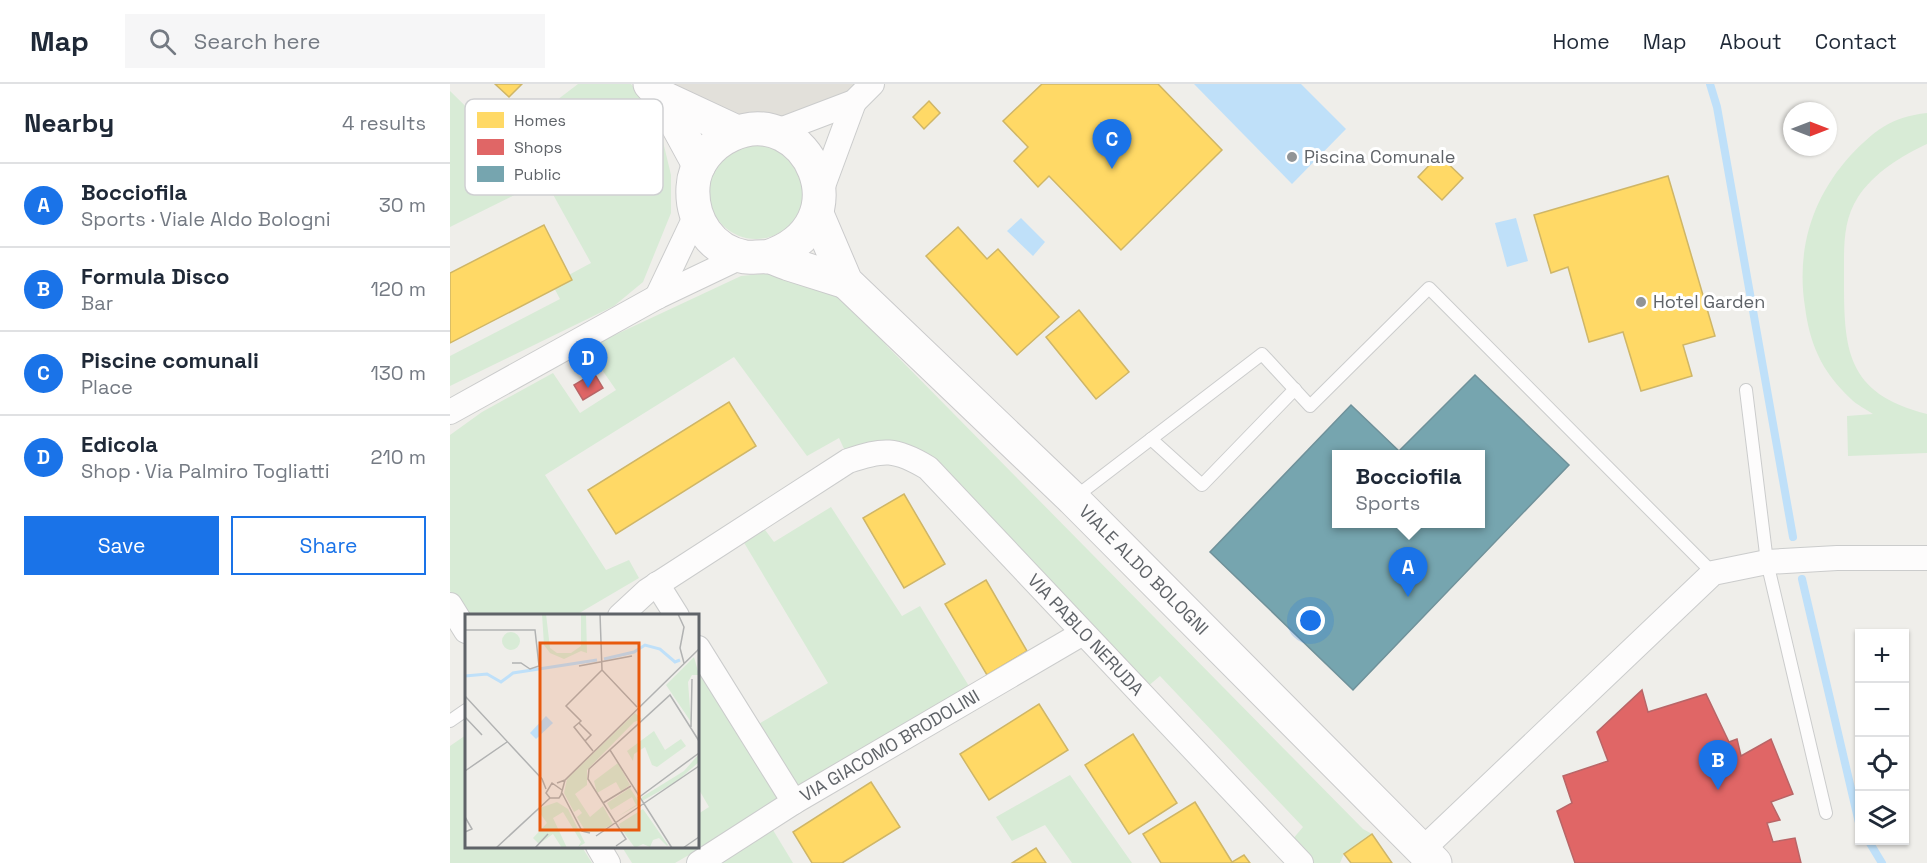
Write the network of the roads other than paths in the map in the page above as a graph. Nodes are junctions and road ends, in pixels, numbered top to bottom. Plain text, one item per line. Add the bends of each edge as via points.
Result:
1 (872, 84) edge
2 (656, 90) edge
3 (663, 102) edge
4 (854, 102) junction
5 (737, 132) junction
6 (775, 132) junction
7 (699, 165) junction
8 (818, 204) junction
9 (696, 215) junction
10 (755, 256) junction
11 (846, 282) junction
12 (657, 297) junction
13 (1295, 389) junction
14 (1746, 390) dead end
15 (450, 412) edge
16 (1151, 439) junction
17 (1073, 499) junction
18 (1927, 558) edge
19 (1767, 562) junction
20 (1713, 573) junction
21 (657, 584) junction
22 (450, 605) edge
23 (621, 614) edge
24 (676, 614) edge
25 (465, 629) edge
26 (1083, 633) junction
27 (699, 650) edge
28 (465, 711) edge
29 (450, 721) edge
30 (794, 802) junction
31 (1826, 813) dead end
32 (599, 848) edge
33 (1429, 856) edge
34 (701, 862) edge
35 (608, 863) edge
36 (1301, 863) edge

1 - 4 street
2 - 5 main road
3 - 7 main road
4 - 6 street
4 - 8 street
5 - 6 main road
5 - 7 main road via 708,151
6 - 8 main road via 808,156 817,174
7 - 9 main road via 692,198
8 - 10 main road via 809,229 798,242 783,252
8 - 11 main road, VIALE ALDO BOLOGNI
9 - 10 main road via 714,242 728,251
9 - 12 street
10 - 11 main road, VIALE ALDO BOLOGNI
10 - 12 street
11 - 17 main road, VIALE ALDO BOLOGNI
12 - 15 street
13 - 16 lane via 1262,354
13 - 16 lane via 1202,485
13 - 20 lane via 1310,406 1429,288
14 - 19 lane
16 - 17 lane
17 - 33 main road, VIALE ALDO BOLOGNI
18 - 19 street
19 - 20 street
19 - 31 lane
20 - 33 street
21 - 23 street, VIA PABLO NERUDA
21 - 24 street
21 - 26 street, VIA PABLO NERUDA via 848,461 875,452 895,452 928,468
22 - 25 street
26 - 30 street, VIA GIACOMO BRODOLINI
26 - 36 street, VIA PABLO NERUDA
27 - 30 street
28 - 29 lane
30 - 34 street, VIA GIACOMO BRODOLINI
32 - 35 street

